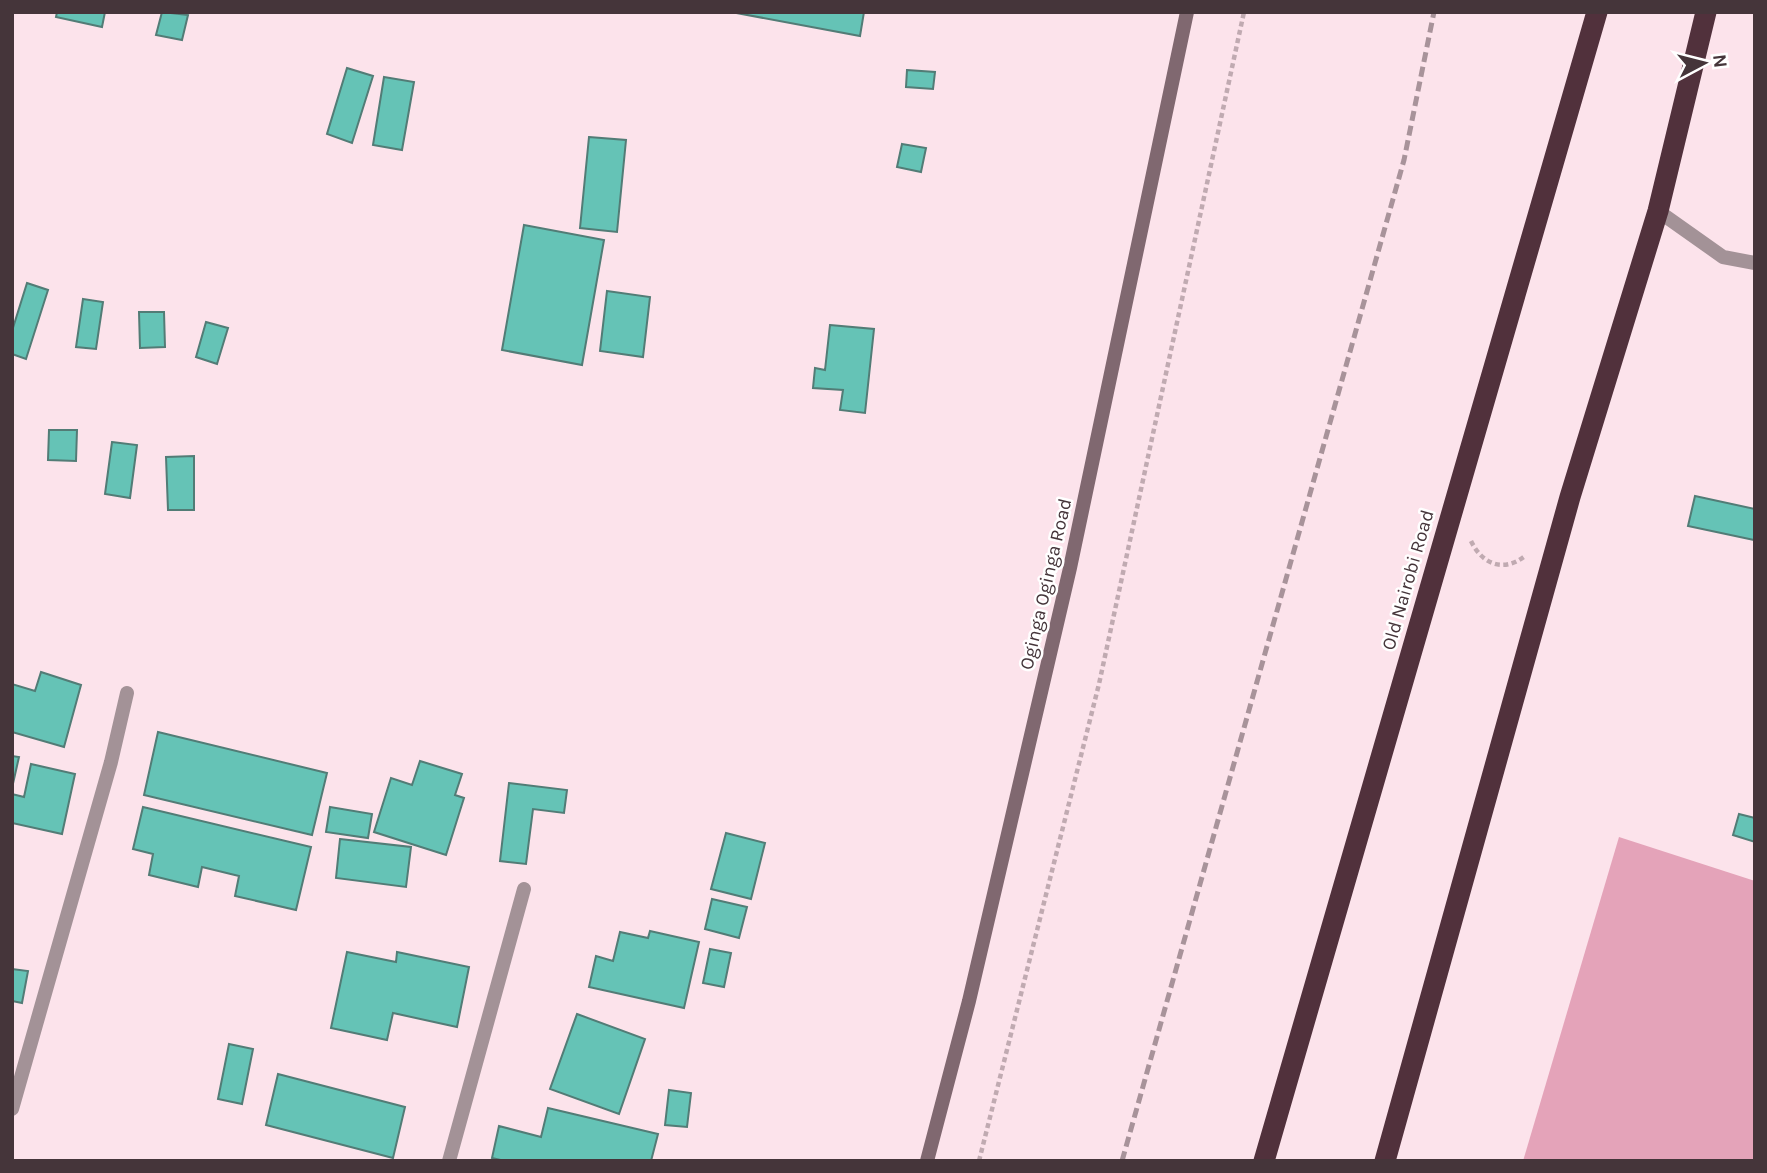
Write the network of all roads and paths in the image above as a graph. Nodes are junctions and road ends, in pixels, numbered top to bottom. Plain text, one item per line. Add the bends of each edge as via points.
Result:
1 (1187, 12) edge
2 (1244, 12) edge
3 (1597, 12) edge
4 (1706, 12) edge
5 (1658, 211) junction
6 (1755, 263) edge
7 (1466, 530) dead end
8 (1529, 551) dead end
9 (127, 693) dead end
10 (524, 889) dead end
11 (12, 1110) edge
12 (449, 1161) edge
13 (927, 1161) edge
14 (979, 1161) edge
15 (1264, 1161) edge
16 (1385, 1161) edge

1 - 13 street, Oginga Oginga Road via 1070,568
2 - 14 path via 1099,684
3 - 15 highway, Old Nairobi Road
4 - 5 highway
5 - 6 street via 1723,257
5 - 16 highway via 1570,498
7 - 8 path via 1478,556 1489,564 1502,566 1522,559
9 - 11 street
10 - 12 street

